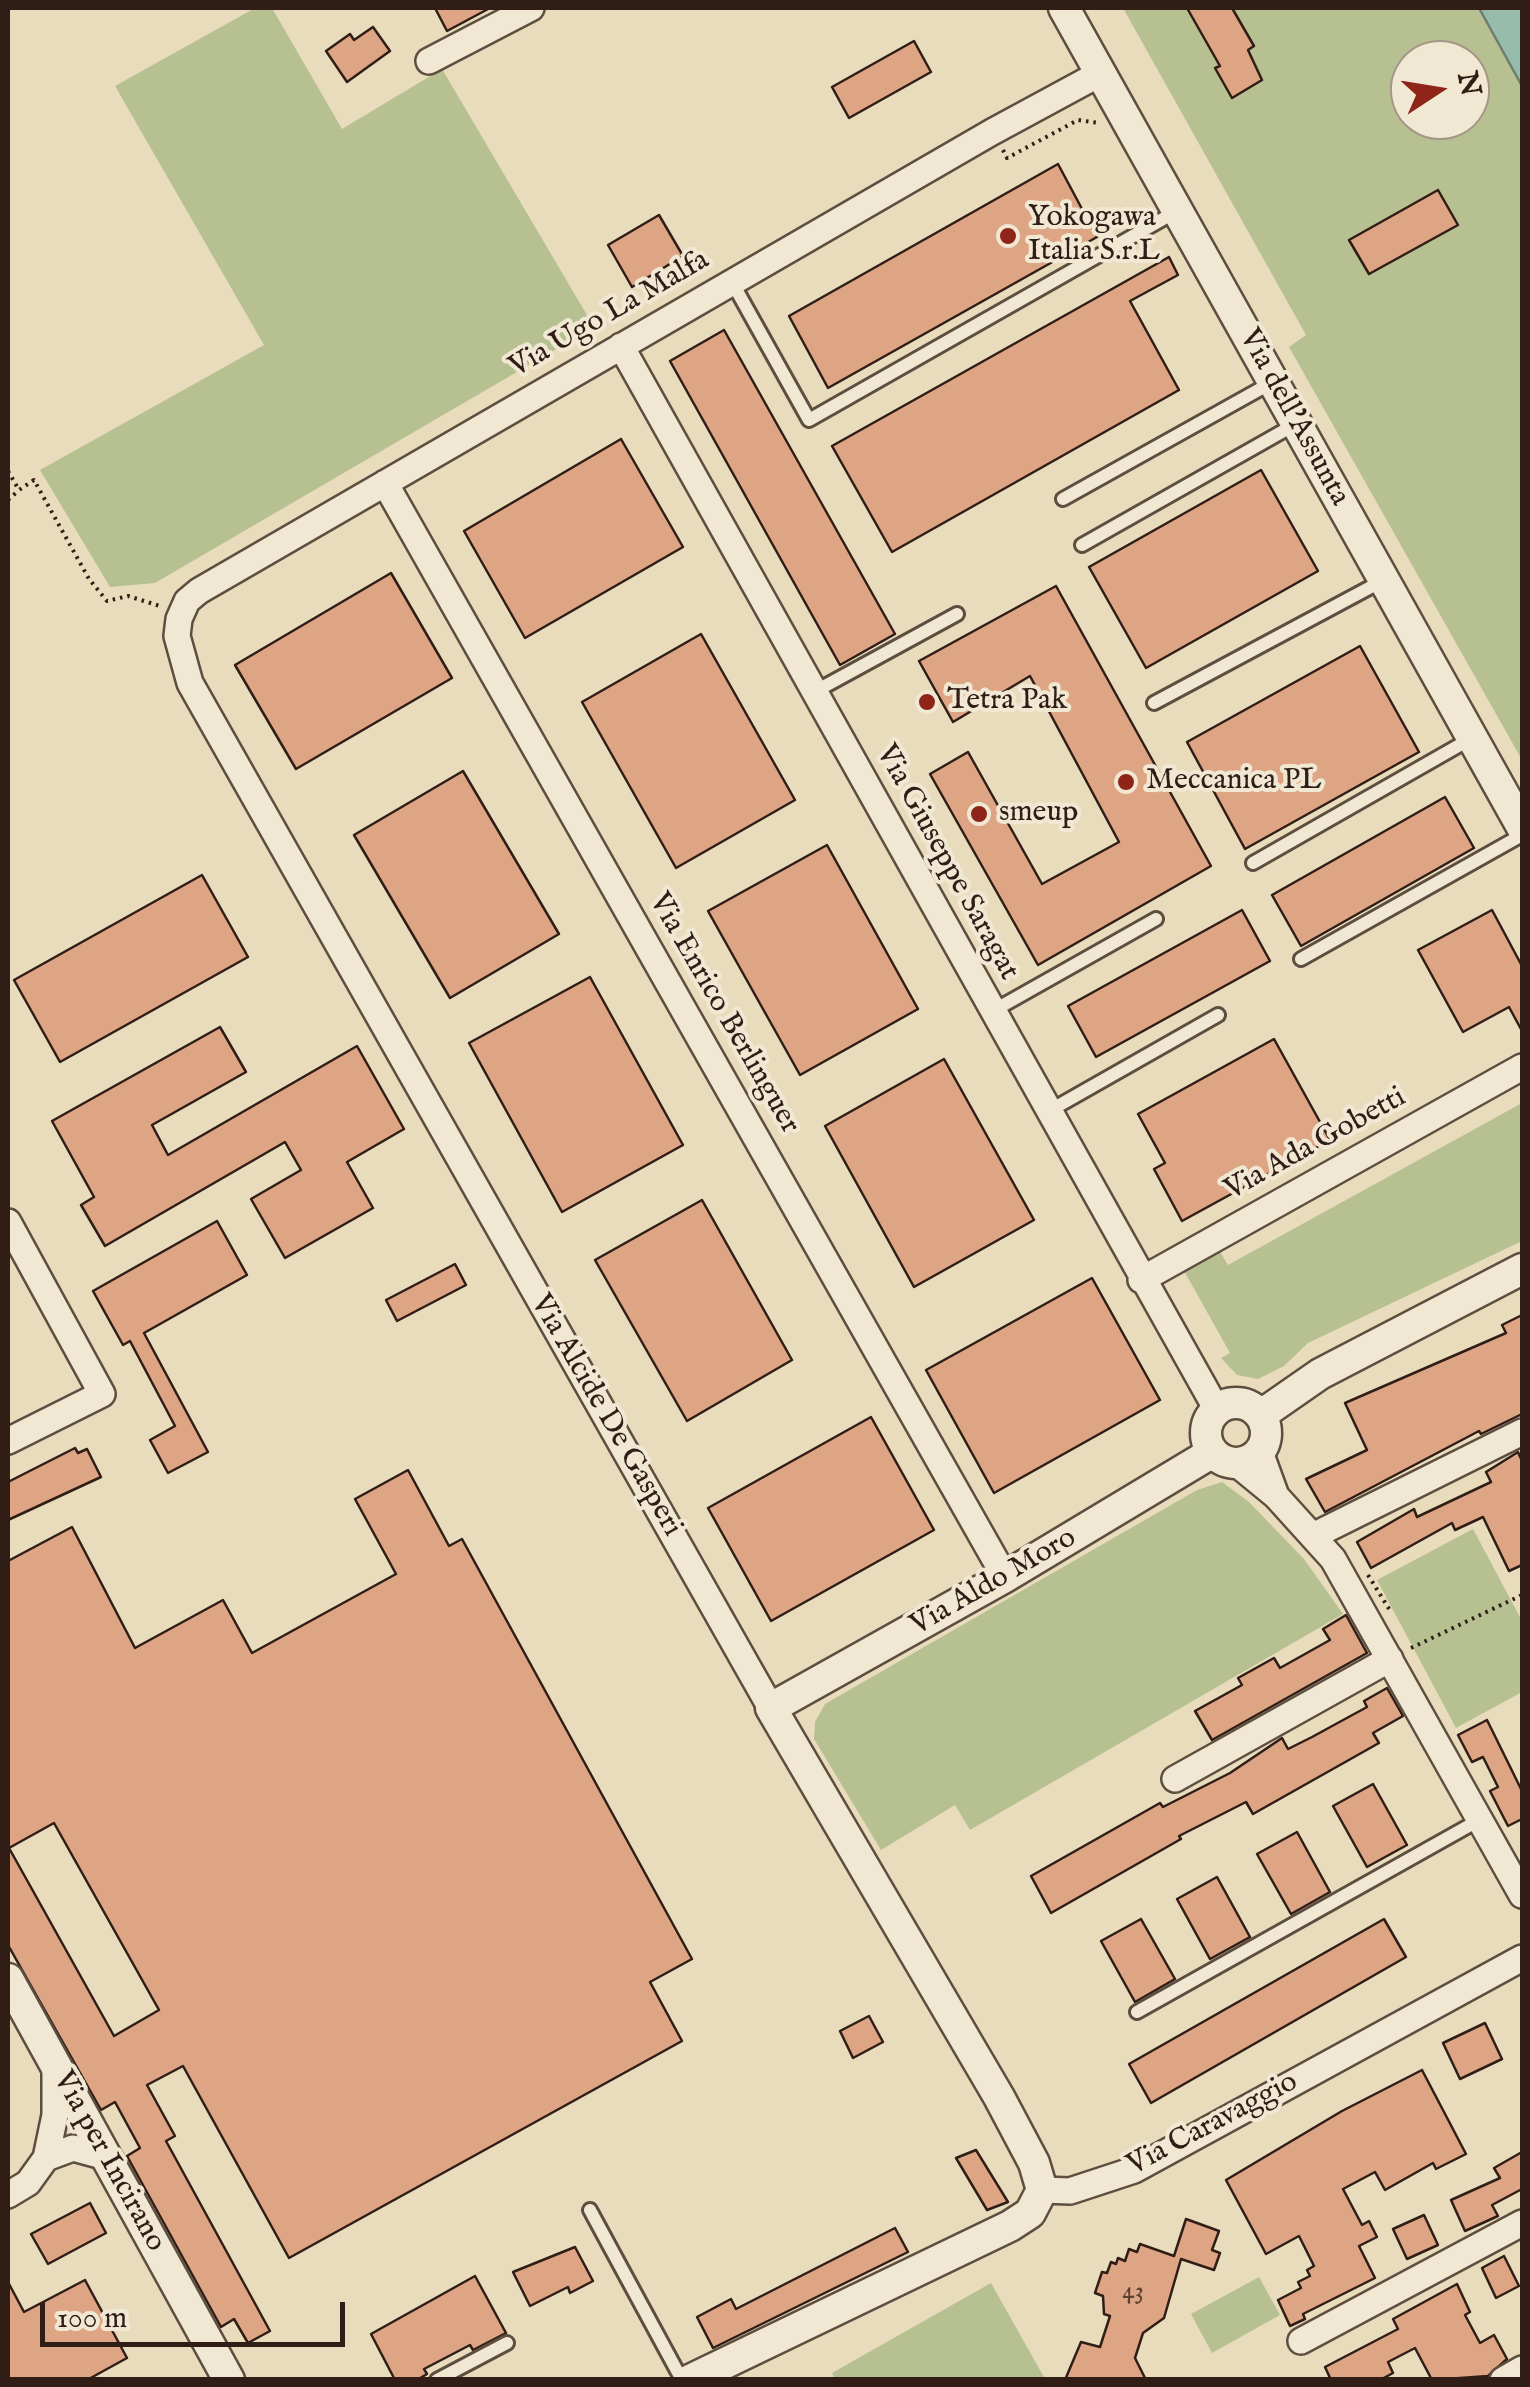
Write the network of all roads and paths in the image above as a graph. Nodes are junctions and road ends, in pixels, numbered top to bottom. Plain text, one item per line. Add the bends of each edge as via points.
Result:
1 (530, 8) edge
2 (1064, 8) edge
3 (430, 62) dead end
4 (1101, 73) junction
5 (1106, 130) dead end
6 (992, 132) junction
7 (1177, 211) junction
8 (732, 282) junction
9 (621, 346) junction
10 (1274, 382) junction
11 (1296, 424) junction
12 (8, 471) edge
13 (384, 483) junction
14 (18, 490) junction
15 (1062, 499) dead end
16 (8, 500) edge
17 (1082, 544) dead end
18 (1384, 580) junction
19 (957, 614) dead end
20 (178, 628) junction
21 (814, 692) junction
22 (1154, 704) dead end
23 (1472, 738) junction
24 (1522, 831) edge
25 (1253, 863) dead end
26 (1156, 919) dead end
27 (1301, 959) dead end
28 (991, 1012) junction
29 (1218, 1015) dead end
30 (1522, 1066) edge
31 (1047, 1112) junction
32 (8, 1222) edge
33 (1522, 1268) edge
34 (1142, 1280) junction
35 (1218, 1410) junction
36 (1261, 1415) junction
37 (1522, 1432) edge
38 (8, 1441) edge
39 (1236, 1456) junction
40 (1315, 1535) junction
41 (1005, 1577) junction
42 (1522, 1596) edge
43 (1390, 1659) junction
44 (1419, 1662) dead end
45 (770, 1708) junction
46 (1175, 1779) dead end
47 (1481, 1819) junction
48 (1522, 1896) edge
49 (1522, 1958) edge
50 (11, 1992) edge
51 (1137, 2012) dead end
52 (55, 2066) junction
53 (106, 2157) junction
54 (46, 2158) junction
55 (1042, 2190) junction
56 (8, 2195) edge
57 (590, 2210) dead end
58 (1522, 2223) edge
59 (1301, 2341) dead end
60 (506, 2343) dead end
61 (1522, 2369) edge
62 (229, 2380) edge
63 (437, 2380) edge
64 (682, 2380) edge
65 (690, 2380) edge
66 (1503, 2380) edge

1 - 3 street
2 - 4 street, Via dell'Assunta
4 - 6 street, Via Ugo La Malfa
4 - 7 street, Via dell'Assunta
5 - 6 path via 1078,120 1007,158
6 - 8 street, Via Ugo La Malfa
7 - 8 lane via 808,420
7 - 10 street, Via dell'Assunta
8 - 9 street, Via Ugo La Malfa
9 - 13 street, Via Ugo La Malfa
9 - 21 street, Via Giuseppe Saragat
10 - 11 street, Via dell'Assunta
10 - 15 lane
11 - 17 lane
11 - 18 street, Via dell'Assunta
12 - 14 path
13 - 20 street, Via Ugo La Malfa via 200,591 188,601
13 - 41 street, Via Enrico Berlinguer
14 - 16 path
14 - 20 path via 34,480 107,601 149,600
18 - 22 lane
18 - 23 street, Via dell'Assunta
19 - 21 lane
20 - 45 street, Via Alcide De Gasperi via 190,684
21 - 28 street, Via Giuseppe Saragat
23 - 24 street, Via dell'Assunta
23 - 25 lane
24 - 27 lane
26 - 28 lane
28 - 31 street, Via Giuseppe Saragat
29 - 31 lane
30 - 34 street, Via Ada Gobetti
31 - 34 street, Via Giuseppe Saragat
32 - 38 street via 102,1394
33 - 36 street via 1320,1374
34 - 35 street, Via Giuseppe Saragat
35 - 36 street via 1245,1404
35 - 39 street via 1207,1425
36 - 39 street via 1267,1434
37 - 40 street
39 - 40 street
39 - 41 street, Via Aldo Moro
40 - 43 street
41 - 45 street, Via Aldo Moro
42 - 44 path via 1410,1646
43 - 46 street
43 - 47 street
45 - 55 street, Via Alcide De Gasperi via 999,2097
47 - 48 street
47 - 51 lane
49 - 55 street, Via Caravaggio via 1134,2170 1070,2191
50 - 52 street, Via per Incirano
52 - 53 street, Via per Incirano
52 - 54 street
53 - 54 street via 73,2148
53 - 62 street, Via per Incirano
54 - 56 street via 28,2184
55 - 65 street via 1021,2220
57 - 64 lane
58 - 59 street
60 - 63 lane
61 - 66 street

